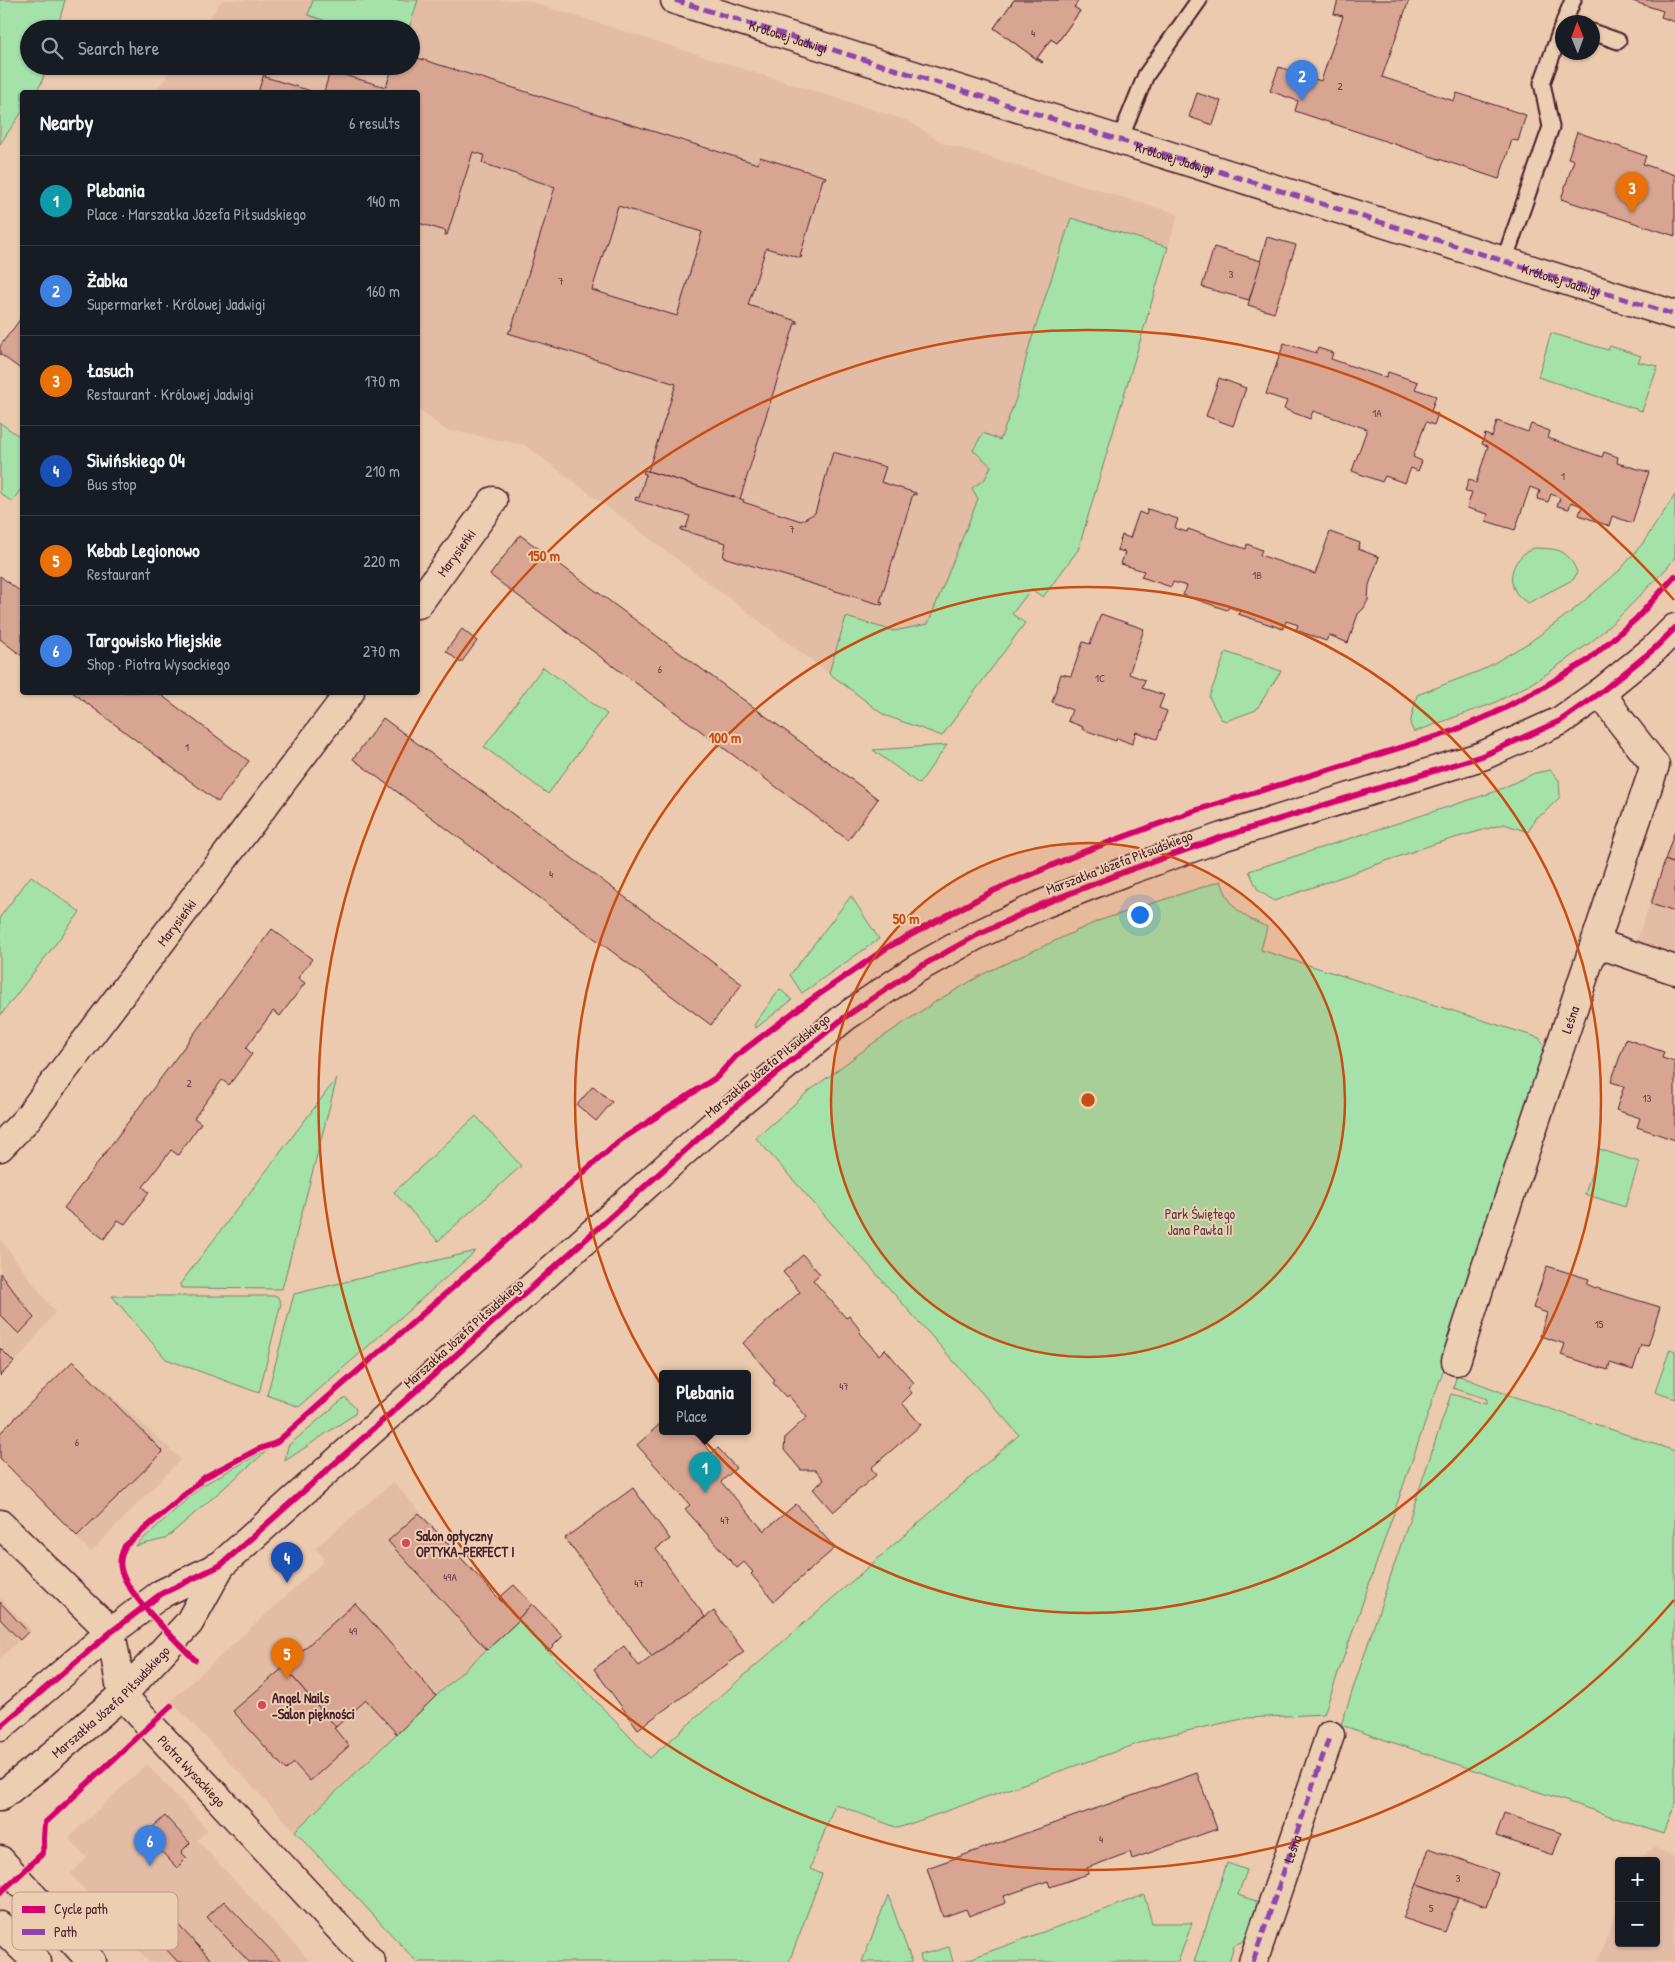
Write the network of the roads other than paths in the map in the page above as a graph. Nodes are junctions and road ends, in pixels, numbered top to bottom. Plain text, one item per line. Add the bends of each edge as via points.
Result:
1 (675, 0) edge
2 (1199, 0) edge
3 (1573, 0) edge
4 (1567, 15) edge
5 (1600, 35) edge
6 (1618, 41) dead end
7 (1555, 47) edge
8 (1120, 139) junction
9 (1504, 261) junction
10 (1675, 315) edge
11 (493, 501) dead end
12 (420, 601) edge
13 (1675, 628) edge
14 (1601, 692) junction
15 (348, 695) edge
16 (1596, 943) junction
17 (1675, 970) edge
18 (0, 1147) edge
19 (1456, 1361) dead end
20 (0, 1524) edge
21 (221, 1565) junction
22 (111, 1632) junction
23 (122, 1695) junction
24 (0, 1727) edge
25 (1330, 1735) dead end
26 (0, 1797) edge
27 (0, 1860) edge
28 (29, 1892) edge
29 (0, 1926) edge
30 (12, 1937) edge
31 (25, 1950) edge
32 (81, 1950) edge
33 (38, 1962) edge
34 (92, 1962) edge
35 (371, 1962) edge
36 (1253, 1962) edge

1 - 8 street, Królowej Jadwigi
2 - 8 lane via 1146,75
3 - 4 lane
5 - 6 lane
7 - 9 lane via 1542,83 1551,127
8 - 9 street, Królowej Jadwigi
9 - 10 street, Królowej Jadwigi
11 - 12 street, Marysieńki
13 - 14 street, Marszałka Józefa Piłsudskiego
14 - 16 street, Leśna via 1655,764
14 - 21 street, Marszałka Józefa Piłsudskiego via 1560,721 1482,756 1232,834 1124,872 976,935 916,969 845,1018 718,1121
15 - 18 street, Marysieńki via 26,1120
16 - 17 street
16 - 19 street, Leśna
20 - 22 street
21 - 22 street, Marszałka Józefa Piłsudskiego via 161,1594
21 - 23 street, Marszałka Józefa Piłsudskiego via 189,1623
22 - 23 street
22 - 24 street, Marszałka Józefa Piłsudskiego
23 - 26 street, Marszałka Józefa Piłsudskiego
23 - 35 street, Piotra Wysockiego
25 - 36 street, Leśna
27 - 28 street
29 - 30 street
31 - 33 street
32 - 34 street

